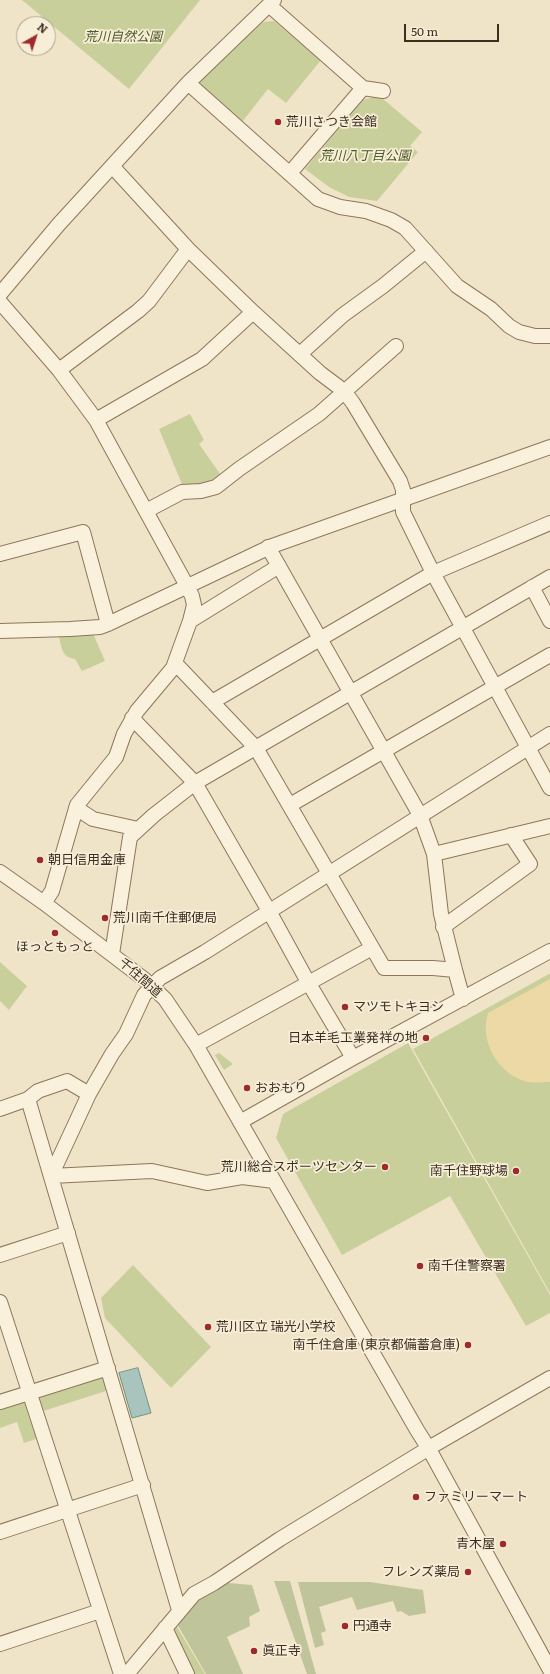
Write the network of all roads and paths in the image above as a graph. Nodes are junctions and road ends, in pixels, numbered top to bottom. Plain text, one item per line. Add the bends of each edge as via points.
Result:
1 (272, 3) edge
2 (188, 83) junction
3 (363, 88) junction
4 (383, 91) dead end
5 (112, 166) junction
6 (290, 173) junction
7 (188, 249) junction
8 (426, 252) junction
9 (0, 294) edge
10 (0, 302) edge
11 (253, 312) junction
12 (550, 336) edge
13 (396, 346) dead end
14 (300, 354) junction
15 (59, 370) junction
16 (344, 391) junction
17 (96, 420) junction
18 (550, 446) edge
19 (402, 500) junction
20 (146, 511) junction
21 (550, 523) edge
22 (268, 547) junction
23 (0, 554) edge
24 (279, 566) junction
25 (433, 572) junction
26 (550, 577) edge
27 (187, 586) junction
28 (532, 587) junction
29 (190, 621) junction
30 (550, 621) edge
31 (108, 624) junction
32 (463, 628) junction
33 (0, 631) edge
34 (320, 639) junction
35 (550, 655) edge
36 (175, 663) junction
37 (495, 687) junction
38 (350, 693) junction
39 (212, 702) junction
40 (132, 718) junction
41 (550, 734) edge
42 (528, 747) junction
43 (256, 748) junction
44 (384, 752) junction
45 (195, 783) junction
46 (550, 788) edge
47 (290, 805) junction
48 (76, 808) junction
49 (420, 815) junction
50 (550, 826) edge
51 (138, 829) junction
52 (511, 835) junction
53 (434, 854) junction
54 (0, 872) edge
55 (329, 873) junction
56 (44, 903) junction
57 (269, 911) junction
58 (443, 927) junction
59 (372, 948) junction
60 (550, 951) edge
61 (112, 954) junction
62 (455, 970) junction
63 (308, 982) junction
64 (152, 987) junction
65 (462, 999) junction
66 (196, 1045) junction
67 (353, 1058) junction
68 (89, 1094) junction
69 (28, 1099) junction
70 (0, 1109) edge
71 (240, 1122) junction
72 (51, 1176) junction
73 (274, 1181) junction
74 (68, 1233) junction
75 (0, 1255) edge
76 (0, 1302) edge
77 (108, 1368) junction
78 (550, 1378) edge
79 (30, 1393) junction
80 (0, 1402) edge
81 (429, 1449) junction
82 (142, 1485) junction
83 (67, 1509) junction
84 (0, 1532) edge
85 (179, 1610) junction
86 (100, 1611) junction
87 (165, 1628) junction
88 (0, 1644) edge
89 (550, 1670) edge
90 (121, 1674) edge
91 (127, 1674) edge
92 (187, 1674) edge

1 - 2 street
1 - 3 street
2 - 5 street
2 - 6 street
3 - 4 street
3 - 6 street
5 - 7 street
5 - 9 street
6 - 8 street via 318,199 340,207 366,211 405,228
7 - 11 street
7 - 15 street via 149,301
8 - 12 street via 457,286 491,309 509,326 519,332 535,336
8 - 14 street via 343,315
10 - 15 street
11 - 14 street
11 - 17 street via 202,359
13 - 16 street
14 - 16 street
15 - 17 street
16 - 19 street via 400,481 403,490
16 - 20 street via 319,414 216,487 182,492
17 - 20 street
18 - 19 street
19 - 22 street
19 - 25 street via 403,512
20 - 27 street
21 - 25 street
22 - 24 street
22 - 27 street
23 - 31 street via 83,532
24 - 29 street
24 - 34 street
25 - 32 street
25 - 34 street
26 - 28 street
27 - 29 street via 194,606
27 - 31 street
28 - 30 street
28 - 32 street
29 - 36 street
31 - 33 street via 85,628
32 - 37 street
32 - 38 street
34 - 38 street
34 - 39 street
35 - 37 street
36 - 39 street
36 - 40 street
37 - 42 street
37 - 44 street
38 - 43 street
38 - 44 street
39 - 43 street
40 - 45 street
40 - 48 street via 116,757
41 - 42 street
42 - 46 street
42 - 49 street
43 - 45 street
43 - 47 street
44 - 47 street
44 - 49 street
45 - 51 street
45 - 57 street
47 - 55 street
48 - 51 street via 93,819
48 - 56 street via 52,891
49 - 53 street
49 - 55 street
50 - 52 street
51 - 61 street via 130,837
52 - 53 street
52 - 58 street via 530,864
53 - 58 street
54 - 56 street, 千住間道
55 - 57 street
55 - 59 street
56 - 61 street, 千住間道
57 - 63 street
57 - 64 street via 160,978
58 - 62 street
59 - 62 street via 384,968
59 - 63 street
60 - 65 street
61 - 64 street, 千住間道
62 - 65 street
63 - 66 street
63 - 67 street
64 - 66 street, 千住間道 via 169,1005
64 - 68 street via 144,994 126,1034
65 - 67 street
66 - 71 street, 千住間道
67 - 71 street
68 - 69 street via 67,1082 38,1091
68 - 72 street
69 - 70 street
69 - 72 street
71 - 73 street, 千住間道
72 - 73 street via 152,1171 207,1183 242,1178
72 - 74 street
73 - 81 street, 千住間道
74 - 75 street
74 - 77 street
76 - 79 street
77 - 79 street
77 - 82 street
78 - 81 street
79 - 80 street
79 - 83 street
81 - 85 street via 194,1594
81 - 89 street, 千住間道
82 - 83 street
82 - 85 street
83 - 84 street
83 - 86 street
85 - 87 street
86 - 88 street
86 - 90 street
87 - 91 street
87 - 92 street

